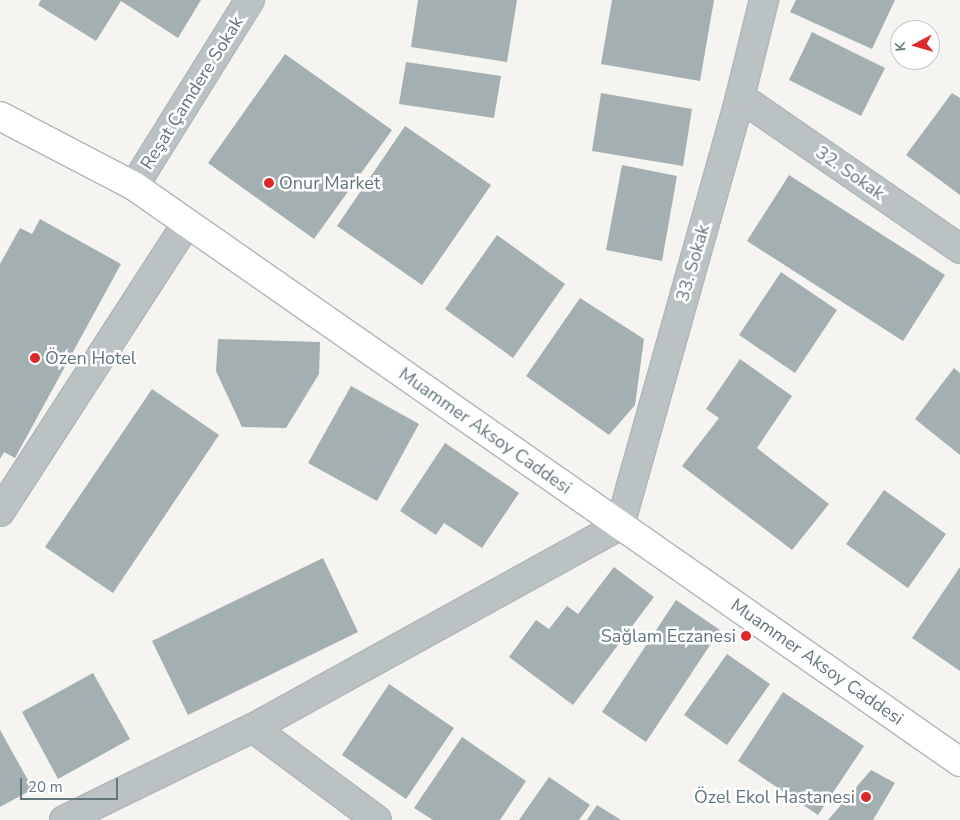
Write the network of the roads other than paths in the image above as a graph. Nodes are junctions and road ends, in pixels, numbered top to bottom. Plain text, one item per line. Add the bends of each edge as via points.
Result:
1 (250, 0) edge
2 (764, 0) edge
3 (740, 97) junction
4 (0, 116) edge
5 (134, 186) junction
6 (186, 224) junction
7 (960, 249) edge
8 (0, 512) edge
9 (620, 525) junction
10 (253, 728) junction
11 (960, 762) edge
12 (64, 820) edge
13 (376, 820) edge

1 - 5 street, Reşat Çamdere Sokak
2 - 3 street, 33. Sokak
3 - 7 street, 32. Sokak
3 - 9 street, 33. Sokak
4 - 5 main road, Muammer Aksoy Caddesi
5 - 6 main road, Muammer Aksoy Caddesi
6 - 8 street
6 - 9 main road, Muammer Aksoy Caddesi
9 - 10 street
9 - 11 main road, Muammer Aksoy Caddesi
10 - 12 street
10 - 13 street

